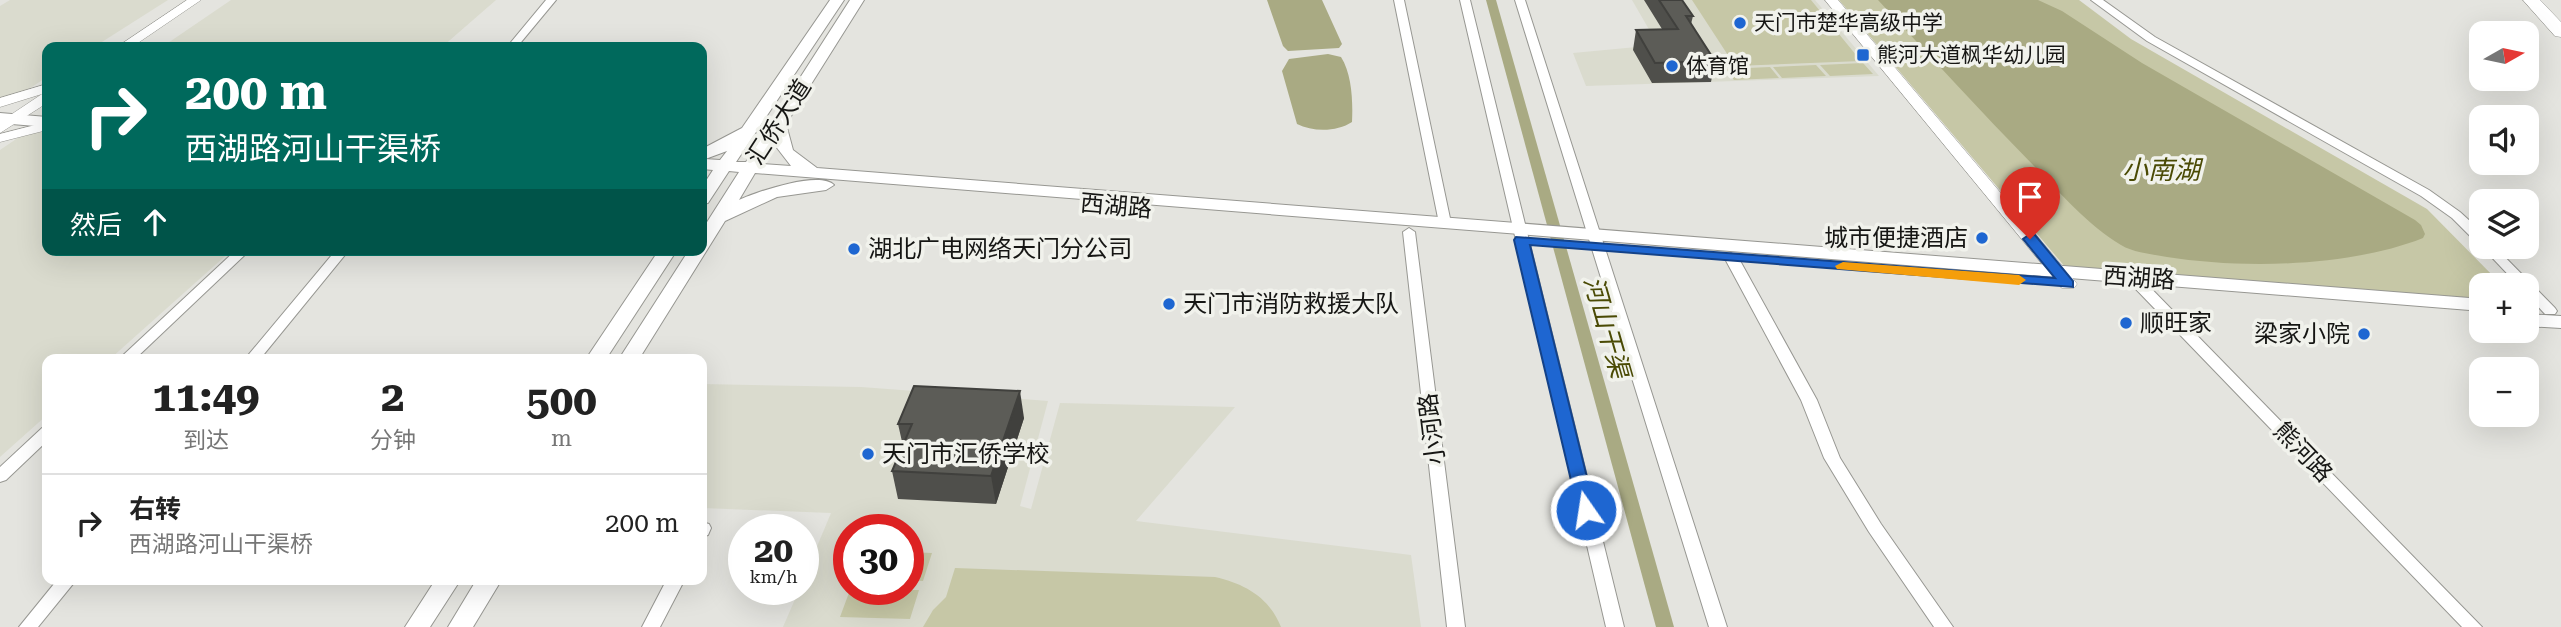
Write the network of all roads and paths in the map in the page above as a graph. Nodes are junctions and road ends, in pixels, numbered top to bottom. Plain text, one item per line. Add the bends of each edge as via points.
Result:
1 (195, 0) edge
2 (551, 0) edge
3 (837, 0) edge
4 (857, 0) edge
5 (1399, 0) edge
6 (1465, 0) edge
7 (1520, 0) edge
8 (1831, 0) edge
9 (2096, 0) edge
10 (2530, 0) edge
11 (2539, 0) edge
12 (2550, 0) edge
13 (2561, 12) edge
14 (2561, 23) edge
15 (2561, 32) edge
16 (132, 42) edge
17 (516, 42) edge
18 (42, 90) edge
19 (42, 100) edge
20 (0, 105) edge
21 (28, 110) junction
22 (42, 111) edge
23 (5, 122) edge
24 (753, 123) junction
25 (42, 124) edge
26 (778, 124) junction
27 (42, 125) edge
28 (0, 138) edge
29 (707, 153) edge
30 (714, 173) edge
31 (746, 174) junction
32 (830, 180) junction
33 (717, 219) junction
34 (1444, 223) junction
35 (2469, 228) edge
36 (1409, 232) junction
37 (1524, 235) junction
38 (707, 236) edge
39 (1591, 241) junction
40 (238, 256) edge
41 (338, 256) edge
42 (664, 256) edge
43 (694, 256) edge
44 (1731, 257) junction
45 (2500, 259) edge
46 (2513, 273) edge
47 (2063, 278) junction
48 (2139, 284) junction
49 (2539, 298) edge
50 (2469, 305) edge
51 (2539, 311) edge
52 (2469, 315) edge
53 (2557, 315) edge
54 (2539, 318) edge
55 (132, 354) edge
56 (256, 354) edge
57 (599, 354) edge
58 (632, 354) edge
59 (42, 437) edge
60 (0, 476) edge
61 (63, 585) edge
62 (445, 585) edge
63 (486, 585) edge
64 (673, 585) edge
65 (28, 627) edge
66 (417, 627) edge
67 (460, 627) edge
68 (651, 627) edge
69 (1456, 627) edge
70 (1615, 627) edge
71 (1718, 627) edge
72 (1944, 627) edge
73 (2473, 627) edge

1 - 16 street
2 - 17 street
3 - 24 main road, 汇侨大道
4 - 26 main road, 汇侨大道
5 - 34 street
6 - 37 street
7 - 39 street
8 - 47 street
9 - 35 street via 2151,39 2425,193
10 - 15 highway
11 - 14 highway
12 - 13 highway
18 - 20 street
19 - 21 street
20 - 21 main road
21 - 22 main road
21 - 23 street
23 - 25 main road
24 - 29 main road via 726,145
24 - 30 main road, 汇侨大道
26 - 31 main road, 汇侨大道
26 - 32 main road via 779,144 789,158
27 - 28 street
30 - 31 main road, 西湖路
31 - 32 main road, 西湖路
31 - 33 main road, 汇侨大道
32 - 33 main road via 754,197
32 - 34 main road, 西湖路
32 - 36 main road, 西湖路
33 - 38 main road, 汇侨大道
34 - 37 main road, 西湖路
36 - 37 main road, 西湖路
36 - 69 street, 小河路
37 - 39 main road
37 - 70 street
39 - 44 main road, 西湖路
39 - 47 main road, 西湖路
39 - 71 street
40 - 55 street
41 - 56 street
42 - 57 main road
43 - 58 main road
44 - 47 main road, 西湖路
44 - 72 street via 1809,400 1832,458
45 - 46 street
47 - 48 main road, 西湖路
48 - 50 main road, 西湖路
48 - 52 main road, 西湖路
48 - 73 street, 熊河路
49 - 53 street
51 - 53 main road
53 - 54 main road
59 - 60 street
61 - 65 street
62 - 66 main road
63 - 67 main road
64 - 68 street

